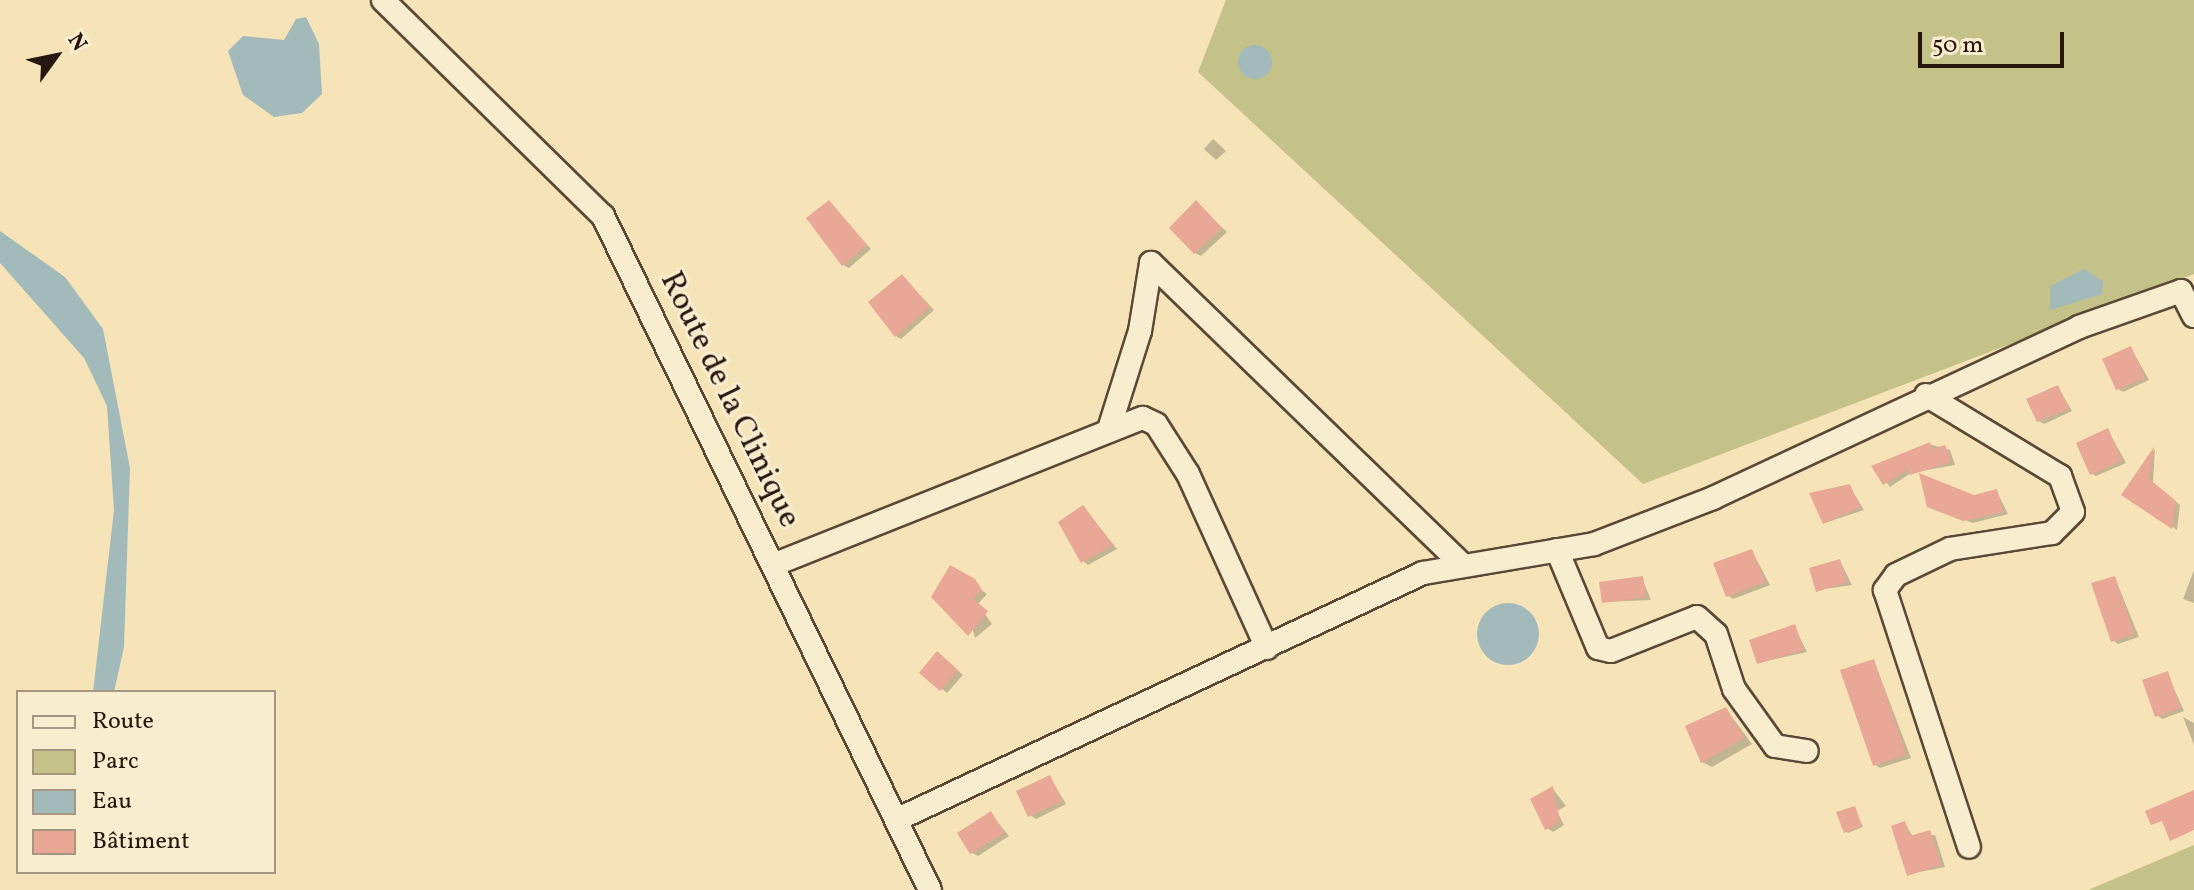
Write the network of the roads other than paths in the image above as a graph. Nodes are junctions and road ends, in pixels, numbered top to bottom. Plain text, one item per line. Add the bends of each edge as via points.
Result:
1 (383, 0) edge
2 (2194, 316) edge
3 (1926, 395) junction
4 (1110, 426) junction
5 (1557, 550) junction
6 (1460, 562) junction
7 (773, 565) junction
8 (1267, 648) junction
9 (1807, 751) dead end
10 (896, 820) junction
11 (1969, 847) dead end
12 (930, 890) edge

1 - 7 street, Route de la Clinique via 603,216
2 - 3 street via 2181,291
3 - 5 street via 1713,498 1594,544
3 - 11 street via 2060,476 2073,512 2052,533 1950,549 1896,575 1885,590
4 - 6 street via 1140,331 1151,263
4 - 7 street
4 - 8 street via 1143,418 1168,440
5 - 6 street
5 - 9 street via 1598,648 1611,651 1697,617 1716,634 1734,689 1775,746
6 - 8 street
7 - 10 street, Route de la Clinique
8 - 10 street
10 - 12 street, Route de la Clinique

